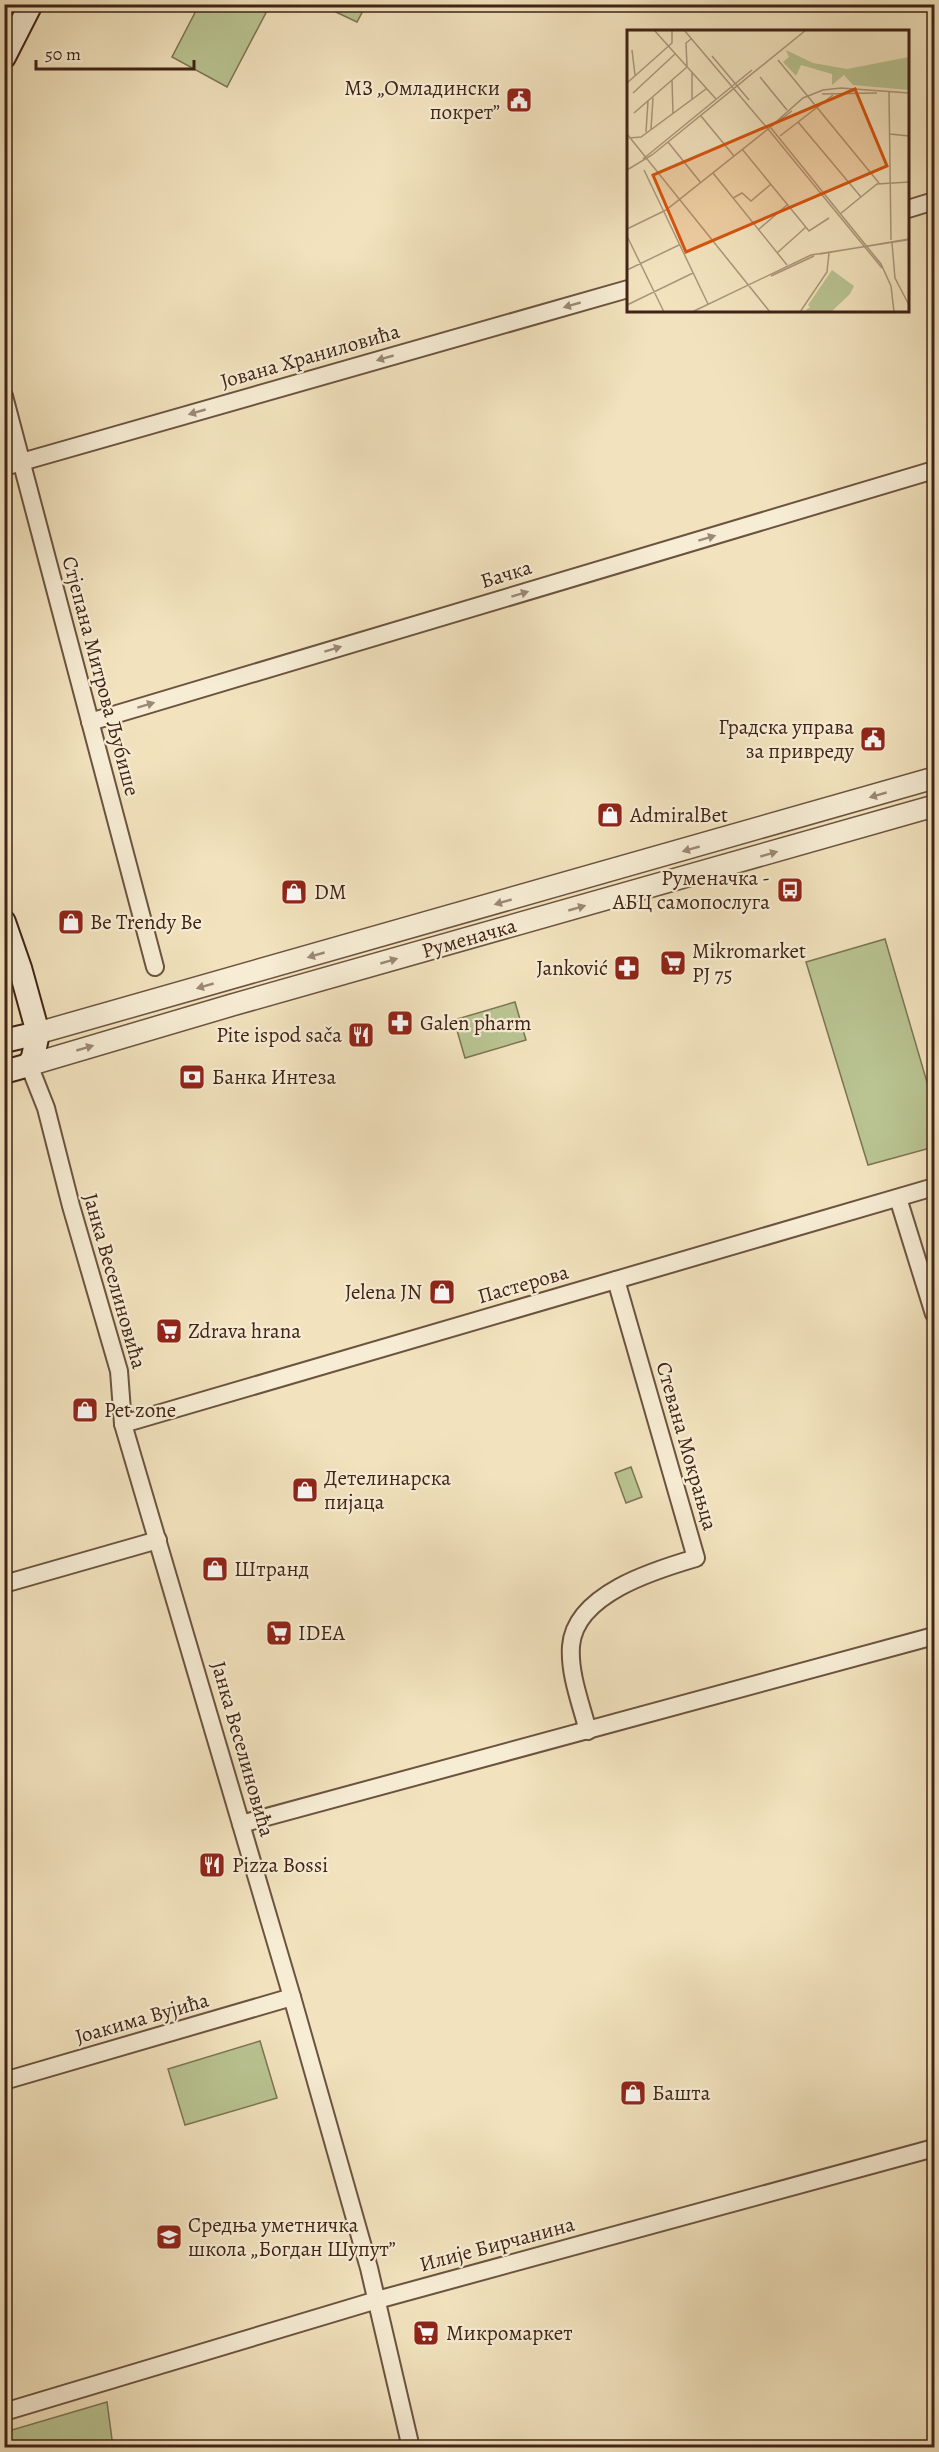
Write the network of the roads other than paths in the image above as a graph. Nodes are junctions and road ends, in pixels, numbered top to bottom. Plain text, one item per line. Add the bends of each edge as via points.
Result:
1 (31, 4) edge
2 (4, 57) edge
3 (934, 201) edge
4 (909, 209) edge
5 (627, 289) edge
6 (4, 396) edge
7 (12, 465) edge
8 (934, 470) edge
9 (90, 722) junction
10 (934, 778) edge
11 (934, 806) edge
12 (4, 922) edge
13 (154, 967) dead end
14 (38, 1033) junction
15 (4, 1043) edge
16 (29, 1065) junction
17 (4, 1072) edge
18 (934, 1187) edge
19 (898, 1198) junction
20 (616, 1280) junction
21 (934, 1314) edge
22 (123, 1424) junction
23 (158, 1540) junction
24 (4, 1584) edge
25 (934, 1636) edge
26 (588, 1731) junction
27 (242, 1824) junction
28 (292, 1997) junction
29 (4, 2081) edge
30 (934, 2148) edge
31 (377, 2300) junction
32 (4, 2412) edge
33 (411, 2448) edge

1 - 2 main road
3 - 4 street
5 -> 7 street, Јована Храниловића
6 - 7 street, Стјепана Митрова Љубише
7 - 9 street, Стјепана Митрова Љубише
9 -> 8 street, Бачка
9 - 13 street, Стјепана Митрова Љубише
10 -> 14 street, Руменачка
16 -> 11 street, Руменачка
12 - 14 main road
14 - 15 main road, Руменачка
14 - 16 main road
15 - 16 main road via 9,1053
16 - 17 main road, Руменачка
16 - 22 street, Јанка Веселиновића via 46,1108 119,1371
18 - 19 street, Пастерова
19 - 20 street, Пастерова
19 - 21 street
20 - 22 street, Пастерова
20 - 26 street, Стевана Мокрањца via 696,1557 625,1584 602,1597 582,1617 571,1643 571,1666
22 - 23 street, Јанка Веселиновића
23 - 24 street
23 - 27 street, Јанка Веселиновића
25 - 26 street
26 - 27 street
27 - 28 street, Јанка Веселиновића
28 - 29 street, Јоакима Вујића
28 - 31 street, Јанка Веселиновића
30 - 31 street, Илије Бирчанина
31 - 32 street, Илије Бирчанина
31 - 33 street, Јанка Веселиновића

